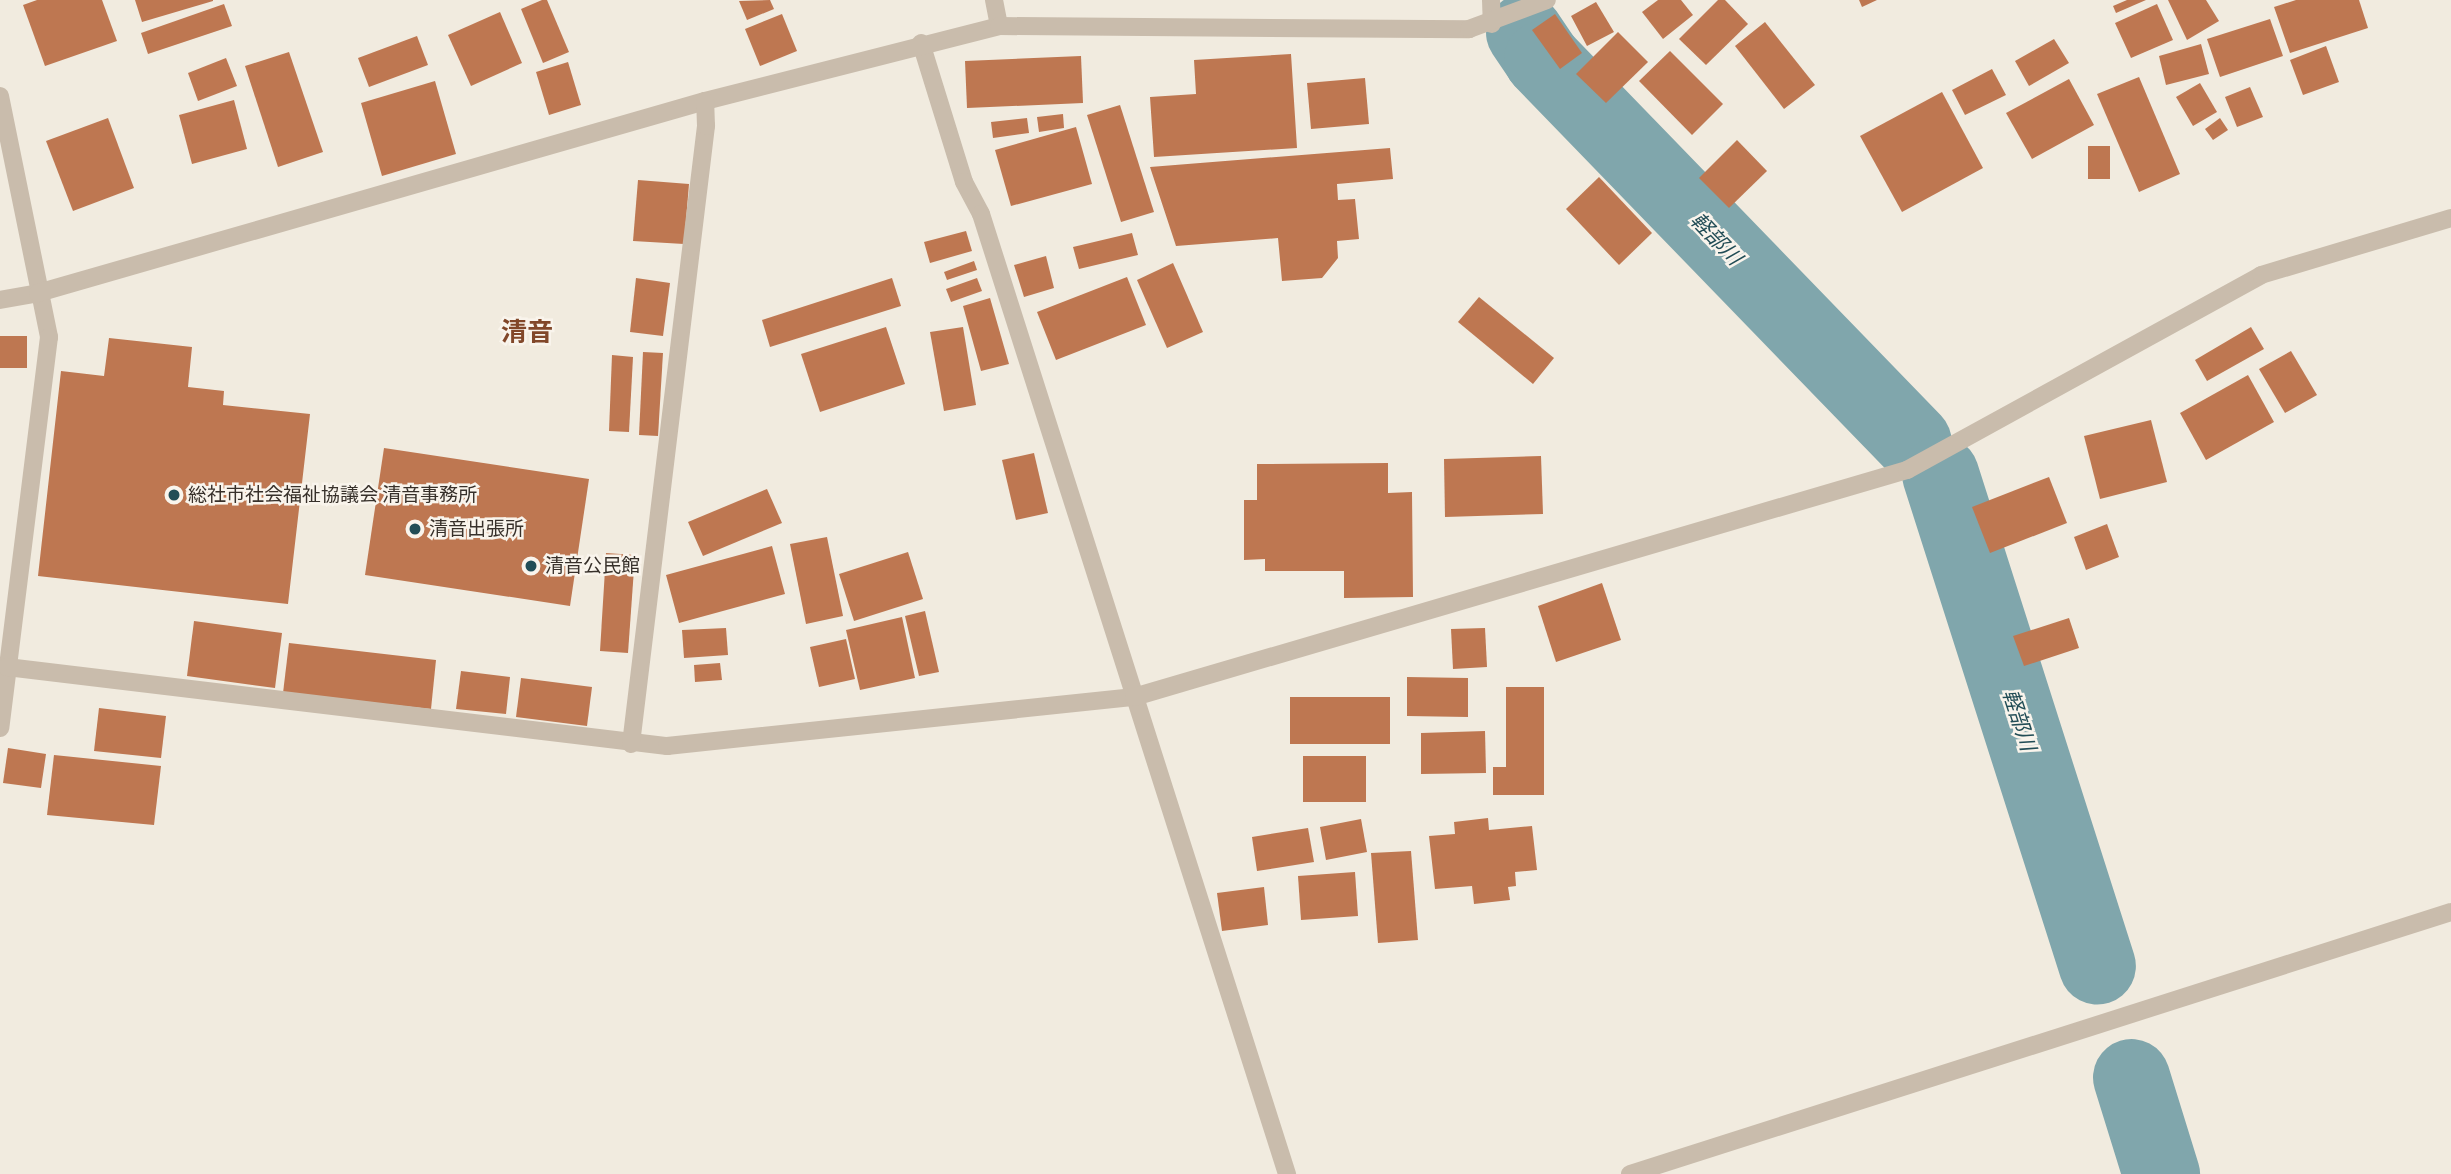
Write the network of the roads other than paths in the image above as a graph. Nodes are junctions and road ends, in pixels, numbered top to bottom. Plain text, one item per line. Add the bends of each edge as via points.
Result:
1 (994, 0) edge
2 (1491, 0) edge
3 (1547, 0) edge
4 (1492, 24) junction
5 (999, 26) junction
6 (921, 43) junction
7 (0, 96) edge
8 (705, 101) junction
9 (2451, 218) edge
10 (38, 293) junction
11 (0, 300) edge
12 (7, 667) junction
13 (1134, 697) junction
14 (0, 728) edge
15 (631, 744) junction
16 (2451, 912) edge
17 (1287, 1174) edge
18 (1630, 1174) edge

1 - 5 street
2 - 4 street
3 - 4 street
4 - 5 street via 1469,29
5 - 6 street
6 - 8 street
6 - 13 street via 964,182 982,214
7 - 10 street
8 - 10 street
8 - 15 street via 705,140
9 - 13 street via 2261,275 1907,470
10 - 11 street
10 - 12 street via 49,337
12 - 14 street
12 - 15 street
13 - 15 street via 667,746
13 - 17 street
16 - 18 street

